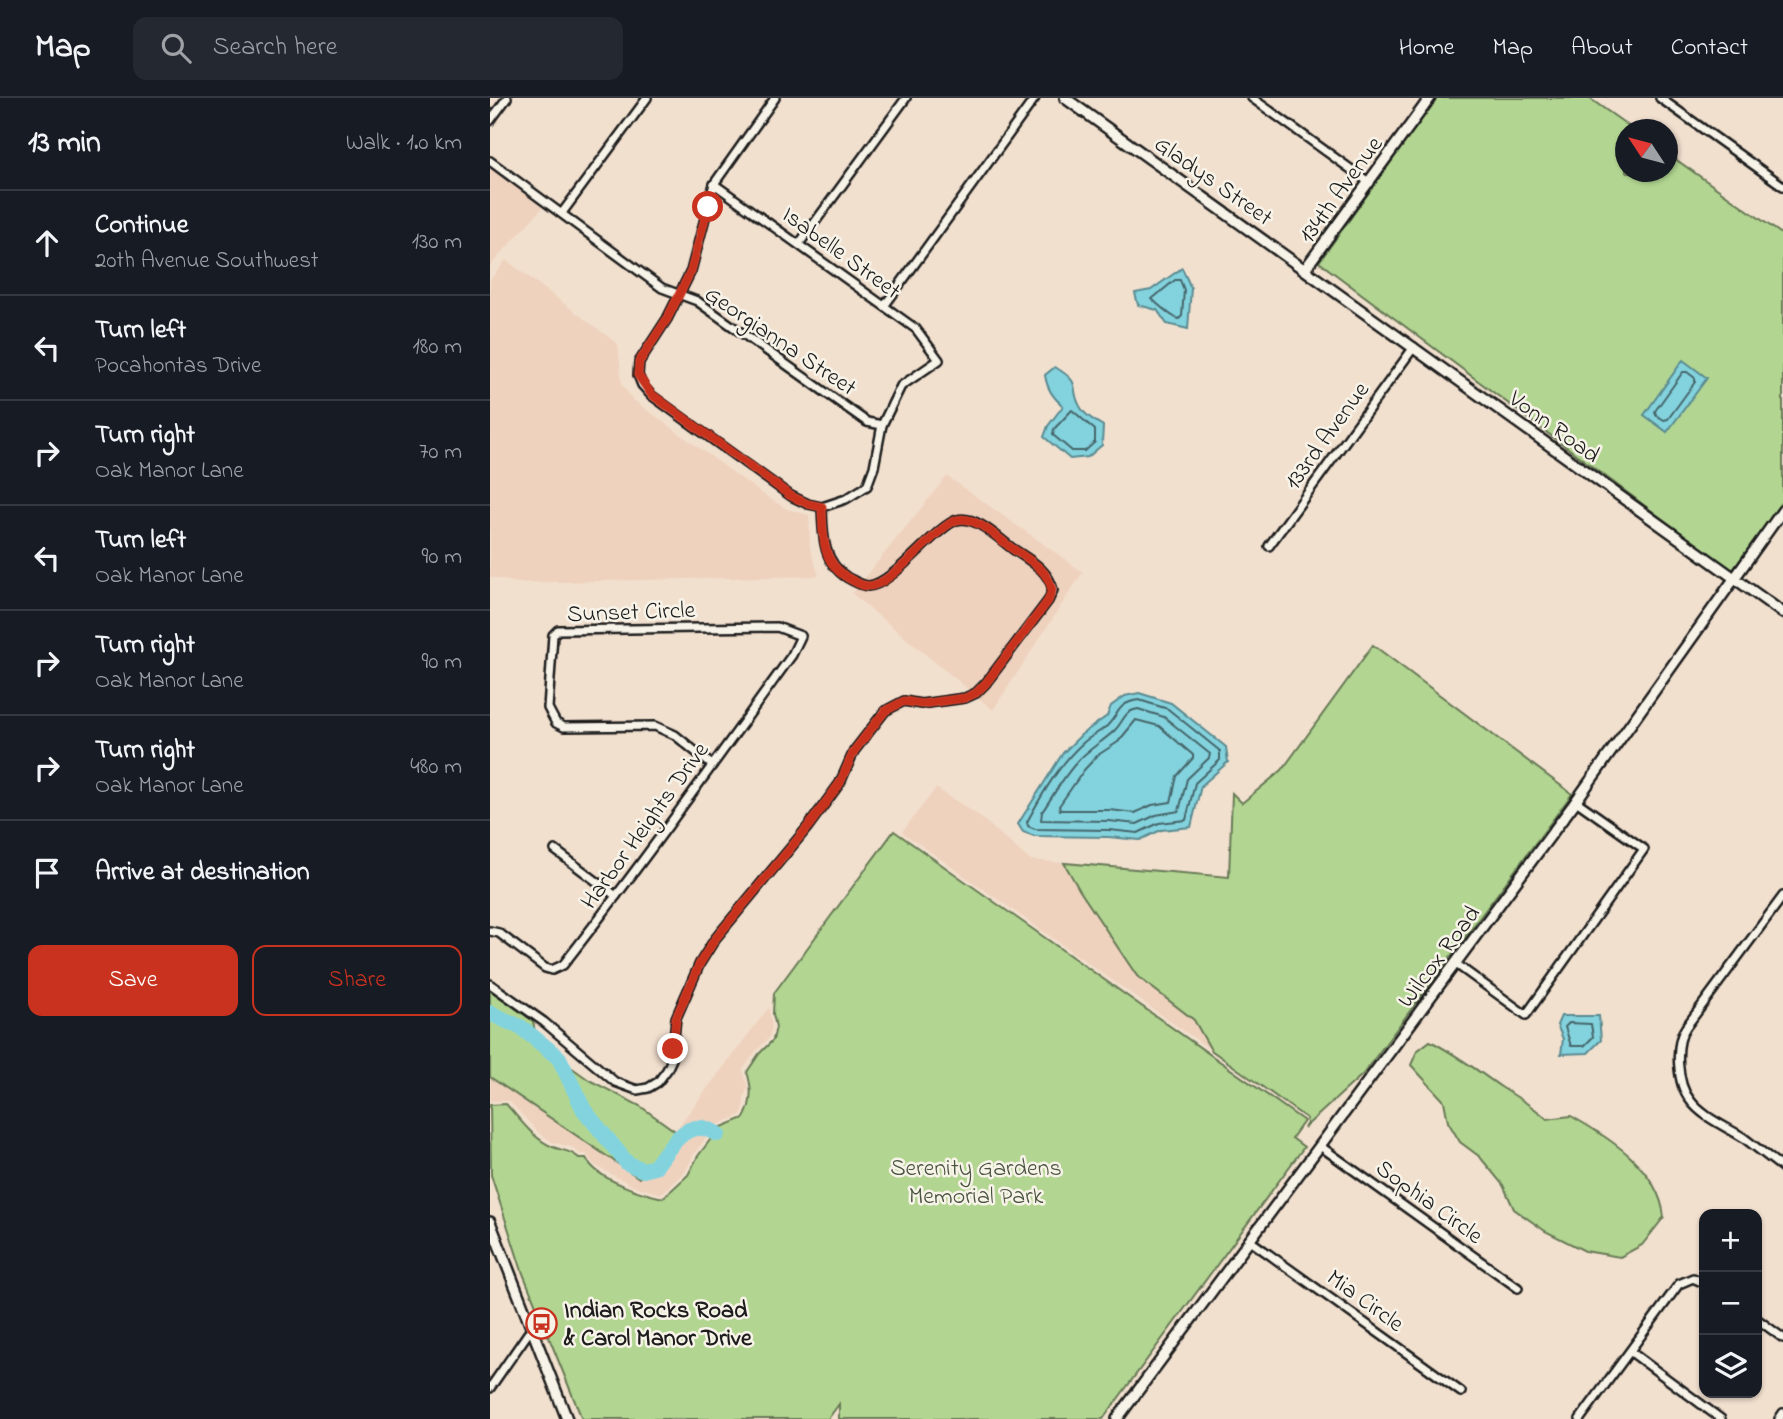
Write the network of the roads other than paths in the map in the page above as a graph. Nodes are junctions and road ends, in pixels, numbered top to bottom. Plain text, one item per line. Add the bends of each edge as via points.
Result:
1 (507, 98) edge
2 (647, 98) edge
3 (775, 98) edge
4 (906, 98) edge
5 (1035, 98) edge
6 (1065, 98) edge
7 (1252, 98) edge
8 (1430, 98) edge
9 (1660, 98) edge
10 (490, 121) edge
11 (490, 161) edge
12 (1370, 183) junction
13 (714, 184) junction
14 (1783, 186) edge
15 (562, 214) junction
16 (799, 244) junction
17 (1306, 269) junction
18 (679, 296) junction
19 (885, 305) junction
20 (1414, 347) junction
21 (882, 425) junction
22 (822, 507) junction
23 (1783, 510) edge
24 (1269, 545) dead end
25 (1734, 578) junction
26 (1783, 613) edge
27 (801, 636) joint
28 (712, 765) junction
29 (1576, 801) junction
30 (555, 850) dead end
31 (616, 896) junction
32 (1783, 897) edge
33 (490, 931) edge
34 (1456, 964) junction
35 (490, 984) edge
36 (1320, 1146) junction
37 (1783, 1168) edge
38 (490, 1222) edge
39 (1249, 1240) junction
40 (1699, 1281) edge
41 (1518, 1288) dead end
42 (1762, 1323) edge
43 (531, 1329) junction
44 (1783, 1338) edge
45 (1631, 1352) junction
46 (490, 1388) edge
47 (1461, 1392) dead end
48 (1783, 1413) edge
49 (567, 1419) edge
50 (1117, 1419) edge
51 (1580, 1419) edge
52 (1721, 1419) edge
53 (1779, 1419) edge

1 - 10 street
2 - 15 street
3 - 13 street
4 - 16 street
5 - 19 street
6 - 17 street, Gladys Street
7 - 12 street
8 - 12 street, 134th Avenue
9 - 14 street
11 - 15 street, Georgianna Street
12 - 17 street, 134th Avenue
13 - 16 street, Isabelle Street
13 - 18 street via 691,271
15 - 18 street, Georgianna Street
16 - 19 street, Isabelle Street
17 - 20 street, Vonn Road
18 - 21 street, Georgianna Street via 697,302 867,422
18 - 22 street via 639,362 638,375 651,394 791,496
19 - 21 street, Isabelle Street via 916,329 939,360 901,386
20 - 24 street, 133rd Avenue
20 - 25 street, Vonn Road
21 - 22 street via 867,486
22 - 35 street via 828,557 845,577 859,584 869,587 878,583 959,519 974,522 1044,571 1052,590 1048,601 976,693 942,702 904,701 885,711 854,751 840,783 807,828 710,947 676,1018 672,1059 658,1082 637,1090 615,1082
23 - 25 street, Wilcox Road
25 - 26 street, Vonn Road
25 - 29 street, Wilcox Road
27 - 28 street, Harbor Heights Drive
27 - 28 street, Sunset Circle via 777,627 558,630 553,635 548,708 556,723 564,727 655,726 675,735
28 - 31 street, Harbor Heights Drive
29 - 34 street, Wilcox Road
29 - 34 street via 1644,849 1526,1015
30 - 31 street
31 - 33 street, Harbor Heights Drive via 557,969 545,968
32 - 37 street via 1681,1034 1677,1050 1687,1098
34 - 36 street, Wilcox Road
36 - 39 street, Wilcox Road
36 - 41 street, Sophia Circle
38 - 43 street
39 - 47 street, Mia Circle
39 - 50 street, Wilcox Road
40 - 45 street via 1693,1278 1679,1284
42 - 44 street
43 - 46 street
43 - 49 street
45 - 51 street
45 - 52 street
48 - 53 street

